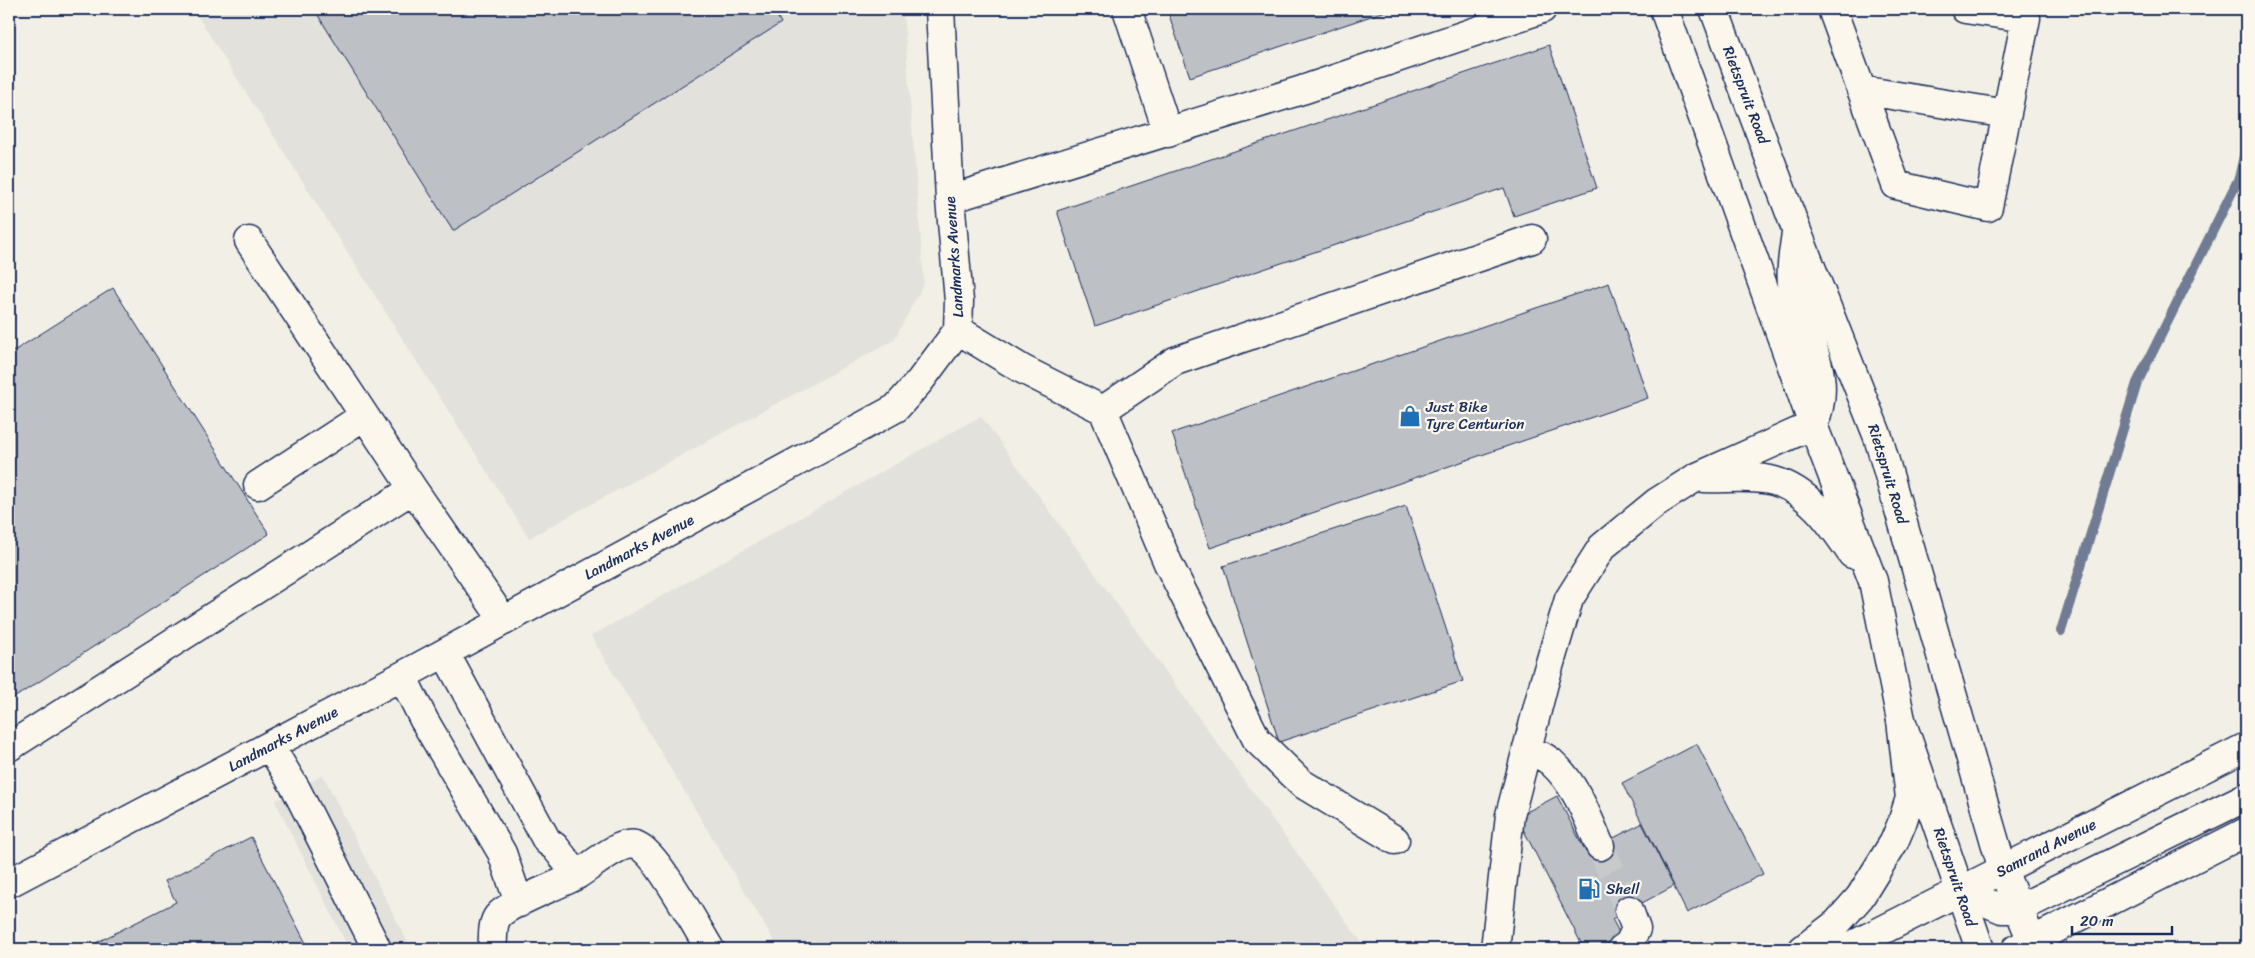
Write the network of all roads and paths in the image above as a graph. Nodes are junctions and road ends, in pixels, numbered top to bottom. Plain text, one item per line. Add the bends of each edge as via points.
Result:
1 (940, 9) edge
2 (1127, 9) edge
3 (1542, 9) edge
4 (1664, 9) edge
5 (1714, 9) edge
6 (1832, 9) edge
7 (1964, 9) edge
8 (1861, 90) junction
9 (2007, 114) junction
10 (1168, 132) junction
11 (950, 199) junction
12 (1796, 229) junction
13 (1532, 239) dead end
14 (249, 241) dead end
15 (958, 330) junction
16 (1102, 410) junction
17 (364, 416) junction
18 (1814, 425) junction
19 (1695, 478) junction
20 (258, 485) dead end
21 (413, 489) junction
22 (1873, 581) junction
23 (504, 621) junction
24 (446, 653) junction
25 (402, 676) junction
26 (1901, 720) junction
27 (270, 746) junction
28 (9, 747) edge
29 (2246, 747) edge
30 (1527, 748) junction
31 (2246, 797) edge
32 (2246, 832) edge
33 (1396, 840) dead end
34 (1600, 846) tunnel mouth
35 (2003, 870) junction
36 (577, 876) junction
37 (9, 883) edge
38 (1959, 891) junction
39 (519, 903) junction
40 (2018, 909) junction
41 (1629, 910) tunnel mouth
42 (2028, 947) edge
43 (377, 949) edge
44 (492, 949) edge
45 (710, 949) edge
46 (1495, 949) edge
47 (1622, 949) edge
48 (1803, 949) edge
49 (1845, 949) edge
50 (1980, 949) edge

1 - 11 street, Landmarks Avenue
2 - 10 street
3 - 10 street
4 - 18 street, Rietspruit Road
5 - 12 street, Rietspruit Road
6 - 8 street
7 - 9 street via 2026,18
8 - 9 street
8 - 9 street via 1896,185 1988,208
10 - 11 street
11 - 15 street, Landmarks Avenue via 959,301
12 - 18 street via 1792,284 1819,366 1822,395
12 - 35 street, Rietspruit Road via 1878,437
13 - 16 street via 1175,361
14 - 17 street
15 - 16 street via 1022,370
15 - 23 street, Landmarks Avenue via 896,408
16 - 33 street via 1168,564 1257,740 1301,783
17 - 20 street
17 - 21 street
18 - 19 street
18 - 22 street, Rietspruit Road
19 - 22 street via 1774,481 1806,497 1826,517
19 - 30 street via 1657,502 1602,547 1569,599
21 - 23 street
21 - 28 street
22 - 26 street, Rietspruit Road
23 - 24 street, Landmarks Avenue
24 - 25 street, Landmarks Avenue
24 - 36 street via 547,841
25 - 27 street, Landmarks Avenue
25 - 39 street via 502,853
26 - 38 street, Rietspruit Road
26 - 48 street via 1910,798 1894,842 1860,897 1837,923
27 - 37 street, Landmarks Avenue
27 - 43 street via 296,789
29 - 35 street, Samrand Avenue
30 - 34 street via 1550,761 1565,777 1580,799
30 - 46 street via 1510,815
31 - 40 street
32 - 42 street
35 - 38 street, Samrand Avenue
35 - 40 street, Rietspruit Road
36 - 39 street
36 - 45 street via 622,846 636,845 649,854 664,874
38 - 40 street via 2002,909
38 - 49 street, Samrand Avenue
38 - 50 street, Rietspruit Road
39 - 44 street via 508,907 497,917
40 - 42 street, Rietspruit Road
41 - 47 street via 1636,929 1629,944

